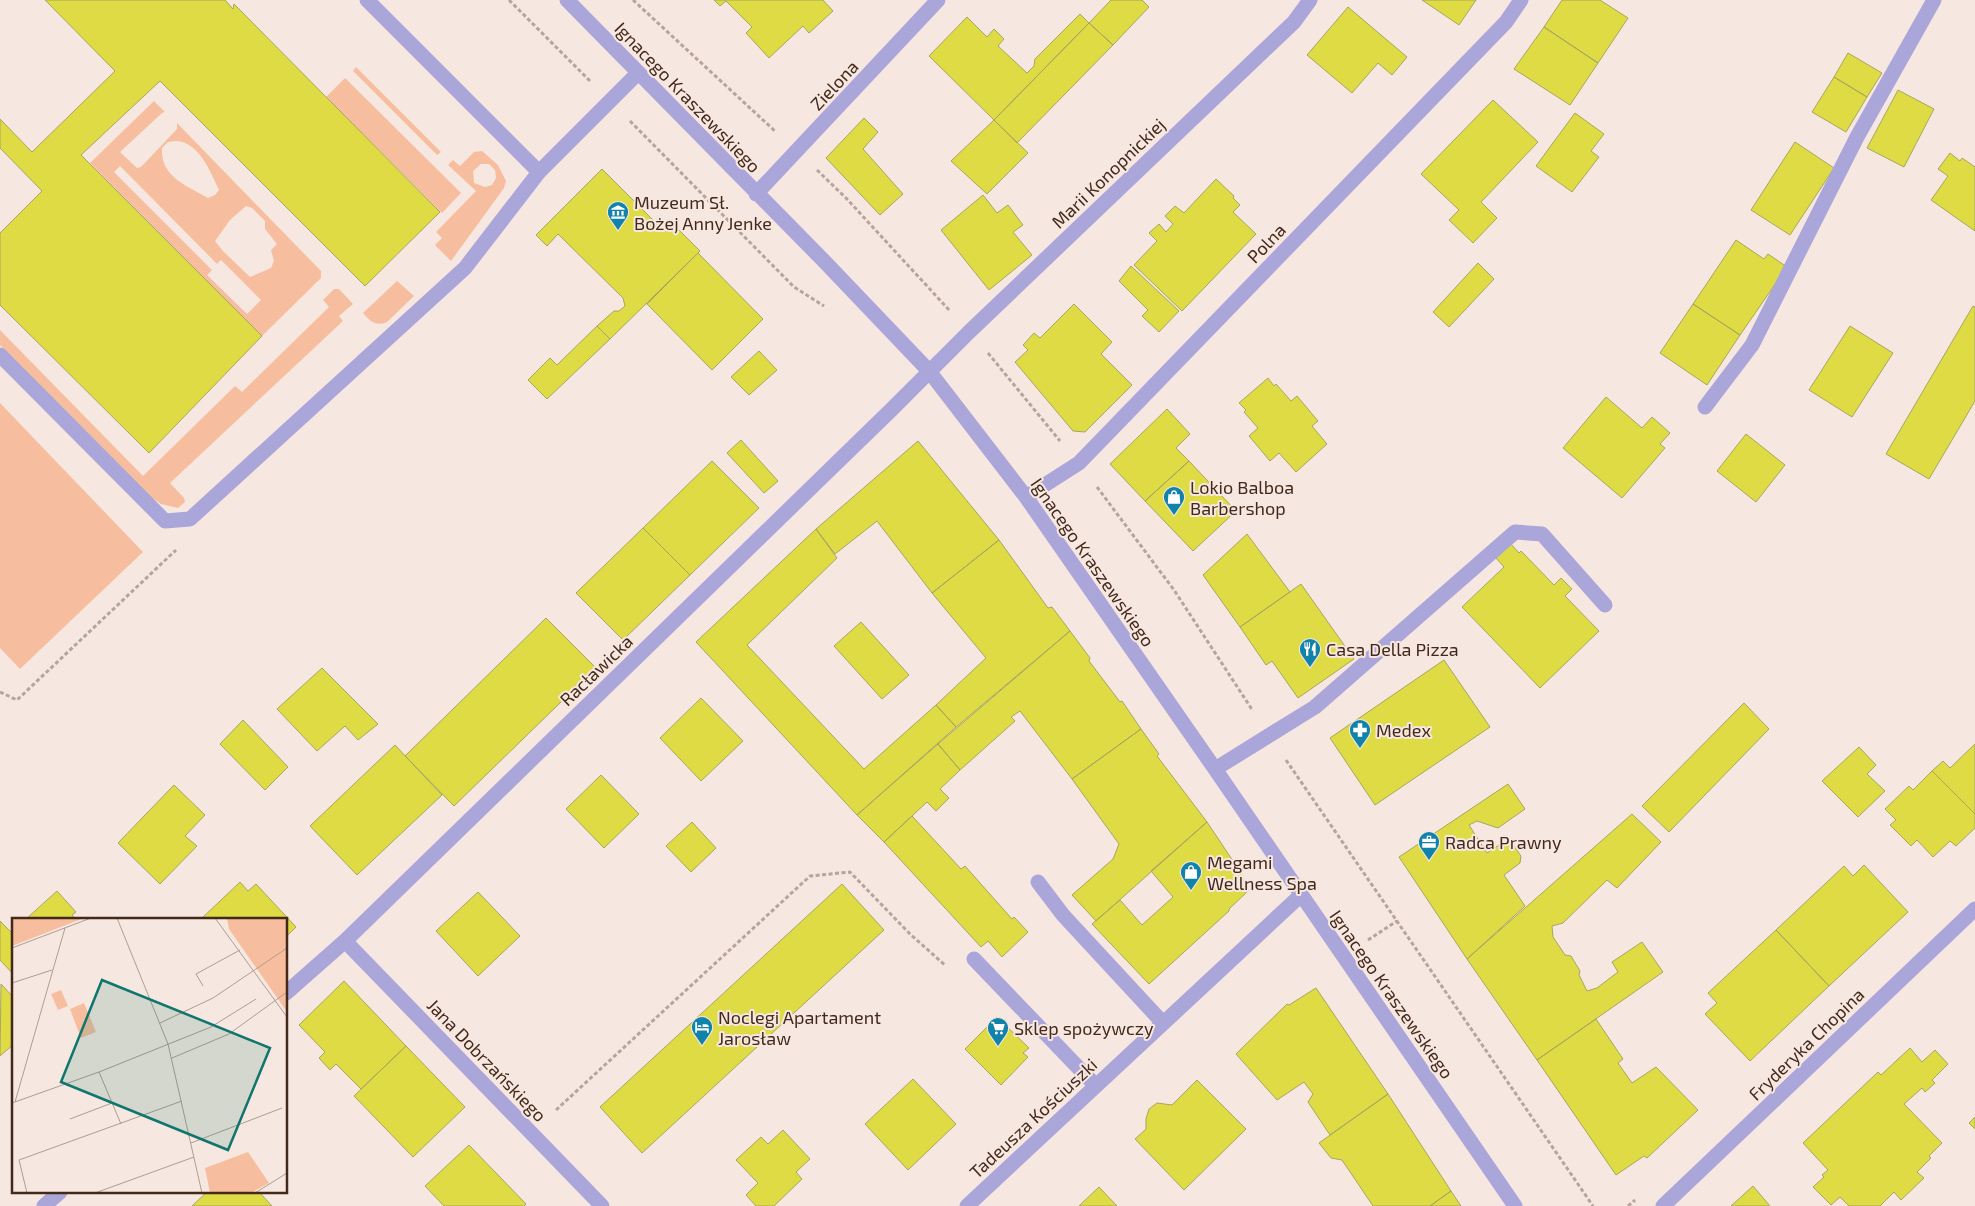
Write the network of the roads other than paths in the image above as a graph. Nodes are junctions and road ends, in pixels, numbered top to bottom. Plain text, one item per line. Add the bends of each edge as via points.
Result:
1 (367, 0) edge
2 (567, 0) edge
3 (938, 0) edge
4 (1310, 0) edge
5 (1521, 0) edge
6 (1934, 0) edge
7 (638, 73) junction
8 (539, 172) junction
9 (756, 194) junction
10 (0, 354) edge
11 (929, 371) junction
12 (1705, 407) dead end
13 (1026, 497) junction
14 (1605, 605) dead end
15 (1215, 769) junction
16 (1038, 882) dead end
17 (1301, 895) junction
18 (1975, 909) edge
19 (345, 941) junction
20 (974, 959) dead end
21 (288, 991) edge
22 (1163, 1023) junction
23 (1095, 1086) junction
24 (58, 1194) edge
25 (598, 1205) edge
26 (44, 1206) edge
27 (967, 1206) edge
28 (1514, 1206) edge
29 (1663, 1206) edge

1 - 8 street
2 - 7 street, Ignacego Kraszewskiego
3 - 9 street, Zielona
4 - 11 street, Marii Konopnickiej via 1294,22
5 - 13 street, Polna via 1506,22 1079,463
6 - 12 street via 1856,137 1752,345
7 - 8 street
7 - 9 street, Ignacego Kraszewskiego
8 - 10 street via 465,268 190,519 165,521
9 - 11 street, Ignacego Kraszewskiego
11 - 13 street, Ignacego Kraszewskiego
11 - 19 street, Racławicka
13 - 15 street, Ignacego Kraszewskiego
14 - 15 street via 1542,534 1515,532 1315,708
15 - 17 street, Ignacego Kraszewskiego
16 - 22 street via 1063,915
17 - 22 street, Tadeusza Kościuszki
17 - 28 street, Ignacego Kraszewskiego
18 - 29 street, Fryderyka Chopina
19 - 21 street, Racławicka
19 - 25 street, Jana Dobrzańskiego
20 - 23 street
22 - 23 street, Tadeusza Kościuszki
23 - 27 street, Tadeusza Kościuszki
24 - 26 street

